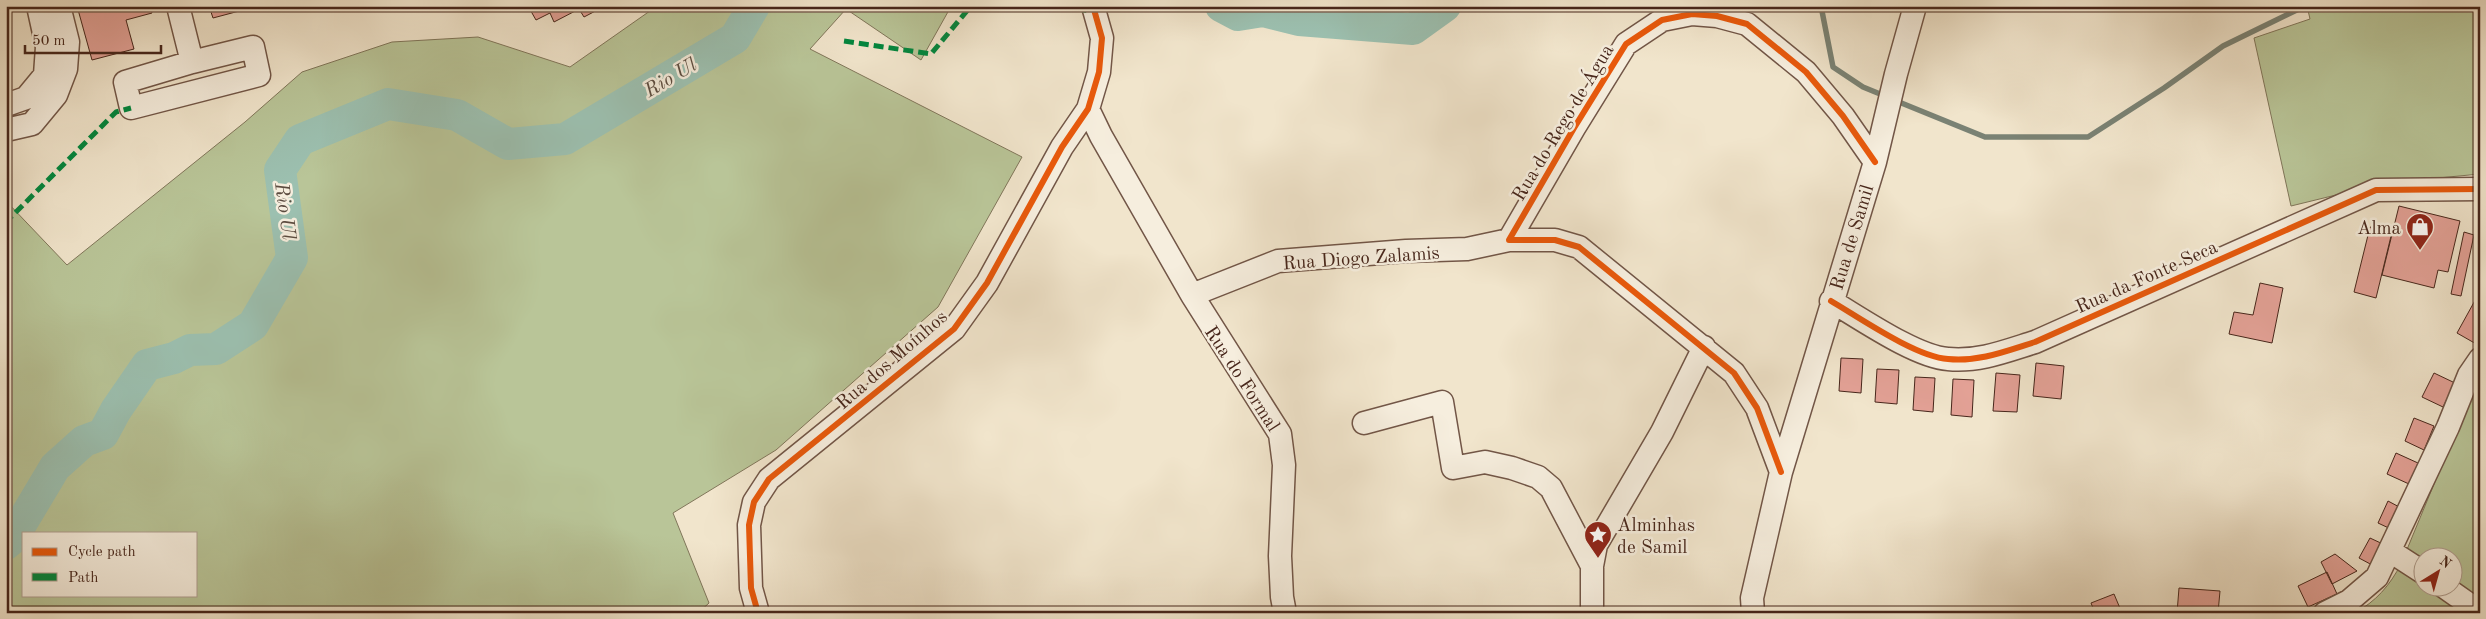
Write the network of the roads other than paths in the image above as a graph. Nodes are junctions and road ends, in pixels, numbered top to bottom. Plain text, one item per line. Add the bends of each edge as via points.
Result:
1 (38, 6) edge
2 (59, 6) edge
3 (178, 6) edge
4 (1093, 6) edge
5 (1916, 6) edge
6 (192, 62) junction
7 (6, 105) edge
8 (1088, 108) junction
9 (6, 130) edge
10 (1875, 162) junction
11 (2480, 189) edge
12 (1509, 240) junction
13 (1192, 296) junction
14 (1831, 301) junction
15 (1704, 347) junction
16 (2480, 359) edge
17 (1364, 423) dead end
18 (1781, 472) junction
19 (2390, 551) junction
20 (1592, 566) junction
21 (2414, 567) edge
22 (2457, 596) edge
23 (2480, 612) edge
24 (758, 613) edge
25 (1285, 613) edge
26 (1592, 613) edge
27 (1753, 613) edge
28 (2325, 613) edge

1 - 7 street via 47,47 45,75 26,98
2 - 9 street via 68,42 66,69 56,95 32,124
3 - 6 street
4 - 8 street, Rua dos Moínhos via 1102,38 1099,72
5 - 10 street, Rua de Samil
6 - 6 street via 125,82 131,108 259,75 253,46
8 - 13 street
8 - 24 street, Rua dos Moínhos via 1062,147 987,283 954,329 769,479 754,502 749,525 751,588
10 - 12 street, Rua do Rego de Água via 1843,116 1806,72 1748,24 1692,14 1662,20 1626,44
10 - 14 street, Rua de Samil
11 - 14 street, Rua da Fonte Seca via 2376,190 2035,342 1989,357 1947,359 1911,347
12 - 13 street, Rua Diogo Zalamis via 1467,249 1278,261
12 - 15 street via 1555,240 1579,247
13 - 25 street, Rua do Formal via 1280,434 1284,466 1280,556
14 - 18 street, Rua de Samil
15 - 18 street via 1734,373 1757,408
15 - 20 street via 1662,432 1596,545
16 - 19 street
17 - 20 street via 1442,402 1453,468 1485,462 1538,477 1551,488
18 - 27 street, Rua de Samil via 1752,598
19 - 21 street
19 - 28 street via 2377,577 2349,601
20 - 26 street
22 - 23 street

